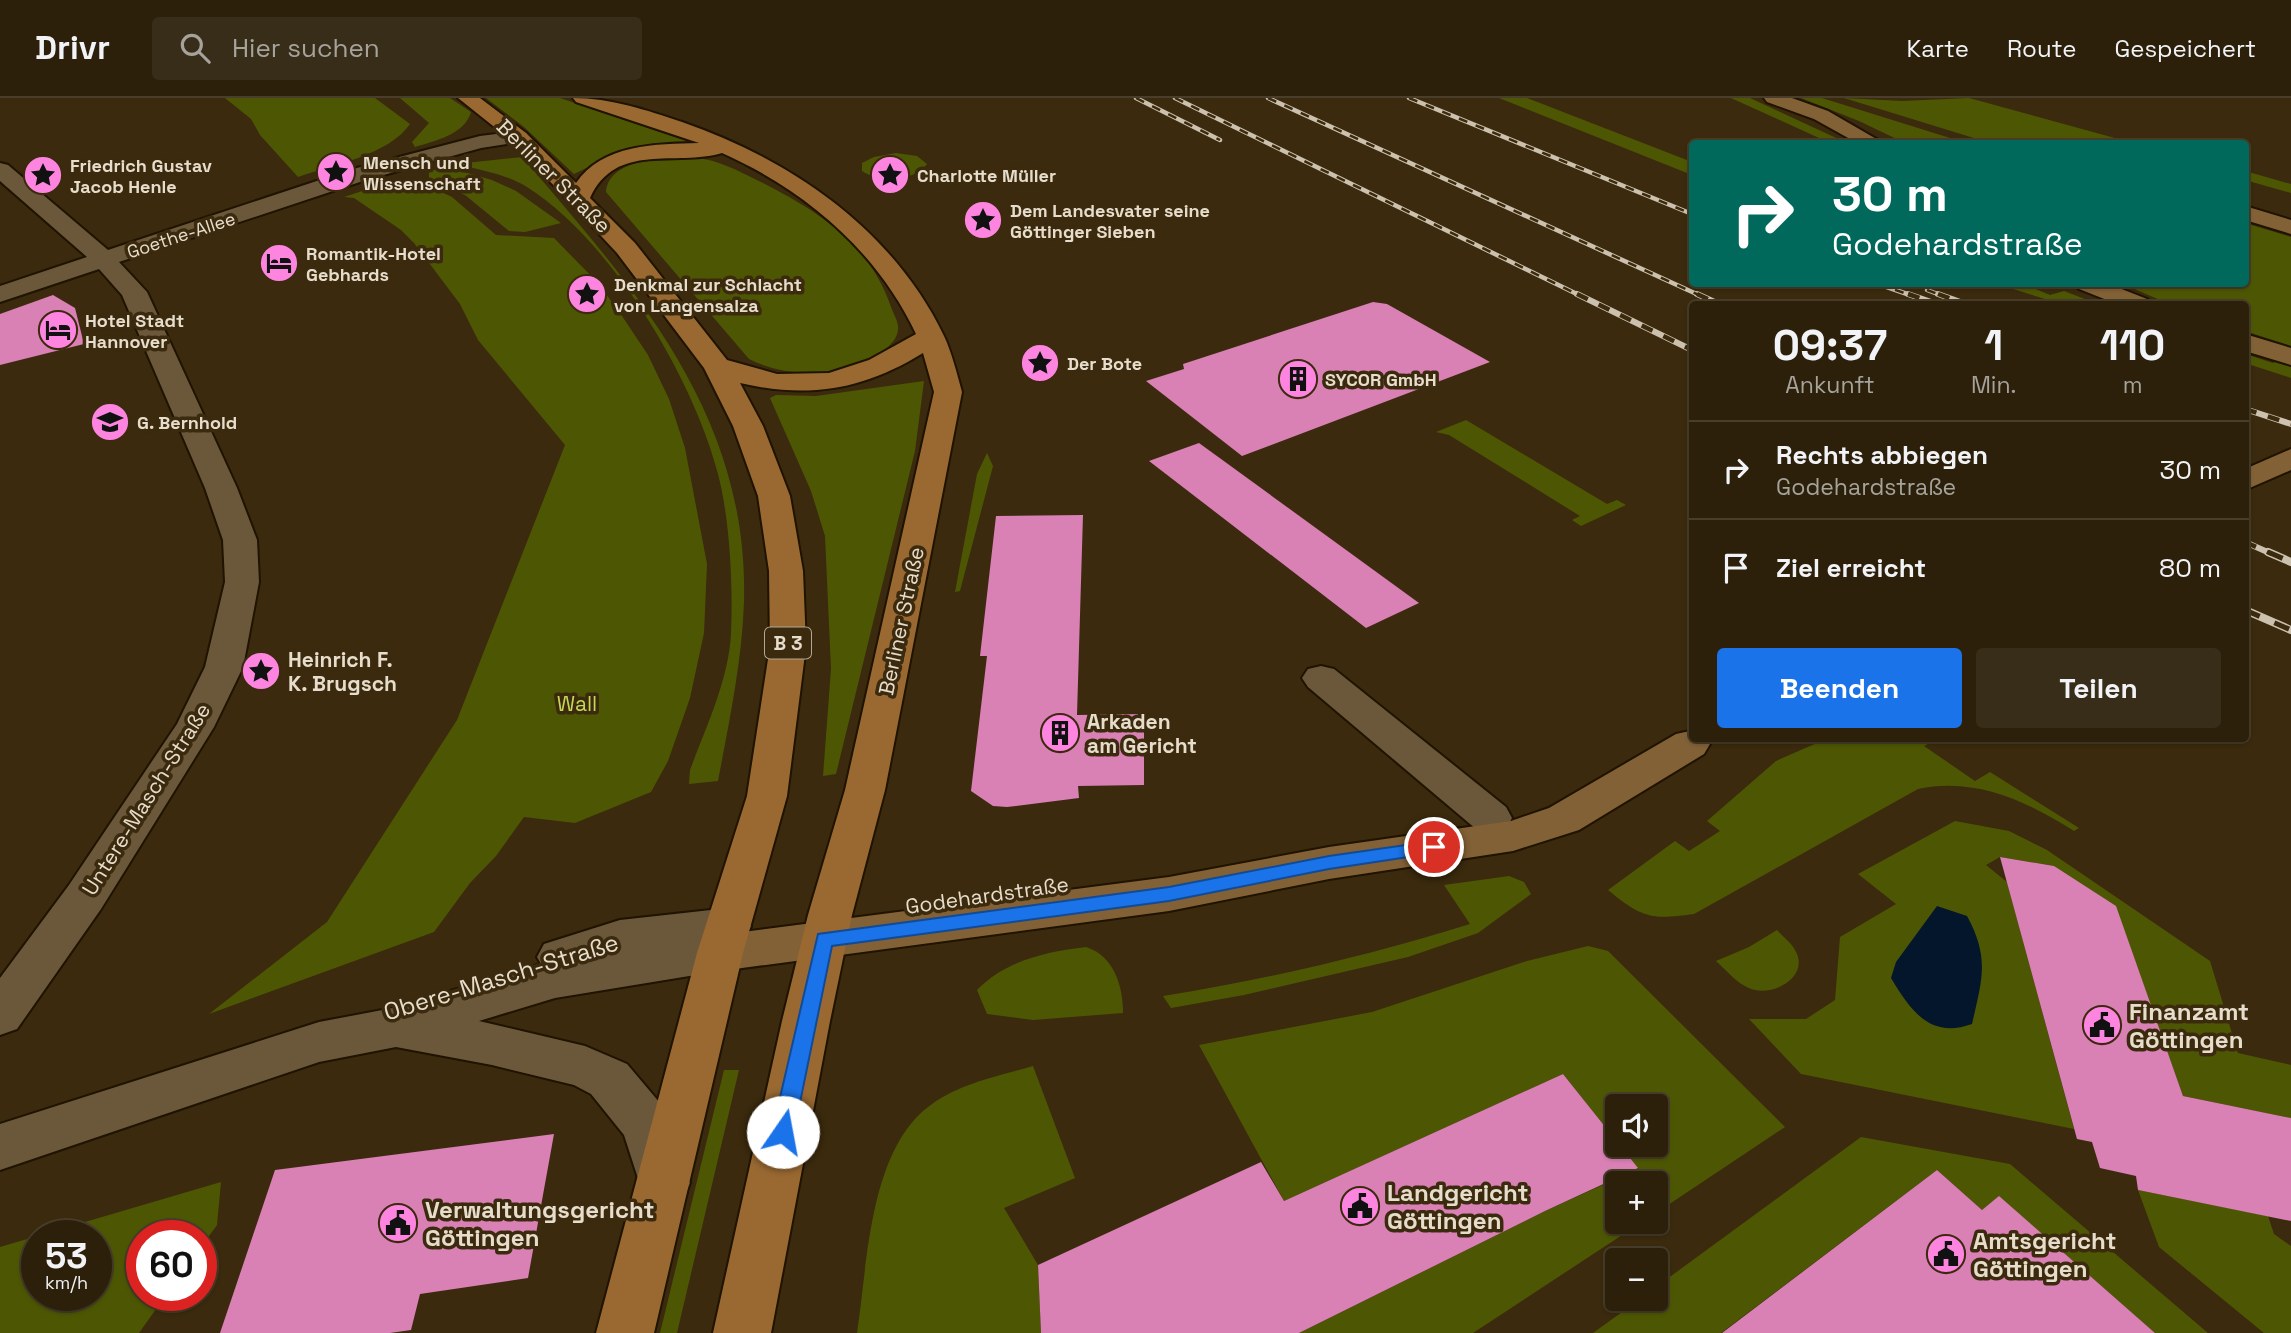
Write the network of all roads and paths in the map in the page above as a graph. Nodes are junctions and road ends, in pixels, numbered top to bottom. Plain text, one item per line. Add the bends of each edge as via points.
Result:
1 (468, 98) edge
2 (583, 98) edge
3 (1774, 98) edge
4 (485, 111) junction
5 (519, 137) junction
6 (1866, 140) edge
7 (727, 148) junction
8 (0, 170) edge
9 (361, 174) junction
10 (578, 200) junction
11 (2249, 214) edge
12 (2291, 227) edge
13 (104, 260) junction
14 (2096, 287) edge
15 (0, 294) edge
16 (2130, 301) edge
17 (931, 335) junction
18 (2249, 343) edge
19 (2291, 357) edge
20 (717, 366) junction
21 (2291, 458) edge
22 (2249, 479) edge
23 (1321, 678) dead end
24 (1693, 742) edge
25 (1693, 742) edge
26 (1491, 818) junction
27 (827, 927) junction
28 (724, 939) junction
29 (0, 1015) edge
30 (393, 1028) junction
31 (319, 1042) junction
32 (0, 1147) edge
33 (664, 1182) junction
34 (625, 1333) edge
35 (742, 1333) edge

1 - 4 main road, Berliner Straße / B 3
2 - 7 main road, Berliner Straße
3 - 6 street via 1821,115
4 - 5 main road, Berliner Straße / B 3
4 - 9 street, Goethe-Allee via 464,132
5 - 9 street, Goethe-Allee via 480,142
5 - 10 main road, Berliner Straße / B 3
7 - 10 main road via 659,152 623,160 593,175
7 - 17 main road, Berliner Straße via 810,193 848,223 904,285
8 - 13 street, Untere-Masch-Straße
9 - 13 street, Goethe-Allee
10 - 20 main road, Berliner Straße / B 3 via 626,248
11 - 12 street
13 - 15 street, Goethe-Allee
13 - 29 street, Untere-Masch-Straße via 134,292 144,311 221,488 240,540 242,582 224,667 195,727 85,897
14 - 16 street
17 - 20 main road via 891,362 848,380 784,383 754,379
17 - 27 main road, Berliner Straße via 948,392 865,790
18 - 19 street
20 - 28 main road, Berliner Straße / B 3 via 748,426 774,496 786,571 788,646 767,796
21 - 22 street
23 - 26 street
24 - 27 street, Godehardstraße via 1564,819 1513,836 1329,863 1169,894
25 - 26 street, Godehardstraße via 1547,805
26 - 27 street, Godehardstraße
27 - 28 street, Godehardstraße
27 - 35 main road, Berliner Straße
28 - 30 street, Obere-Masch-Straße via 555,979
28 - 31 street, Obere-Masch-Straße via 620,938 369,1018
28 - 33 main road, Berliner Straße / B 3
30 - 31 street, Obere-Masch-Straße
30 - 33 street, Obere-Masch-Straße via 492,1044 585,1066 609,1079 647,1125
31 - 32 street, Obere-Masch-Straße
33 - 34 main road, Berliner Straße / B 3

